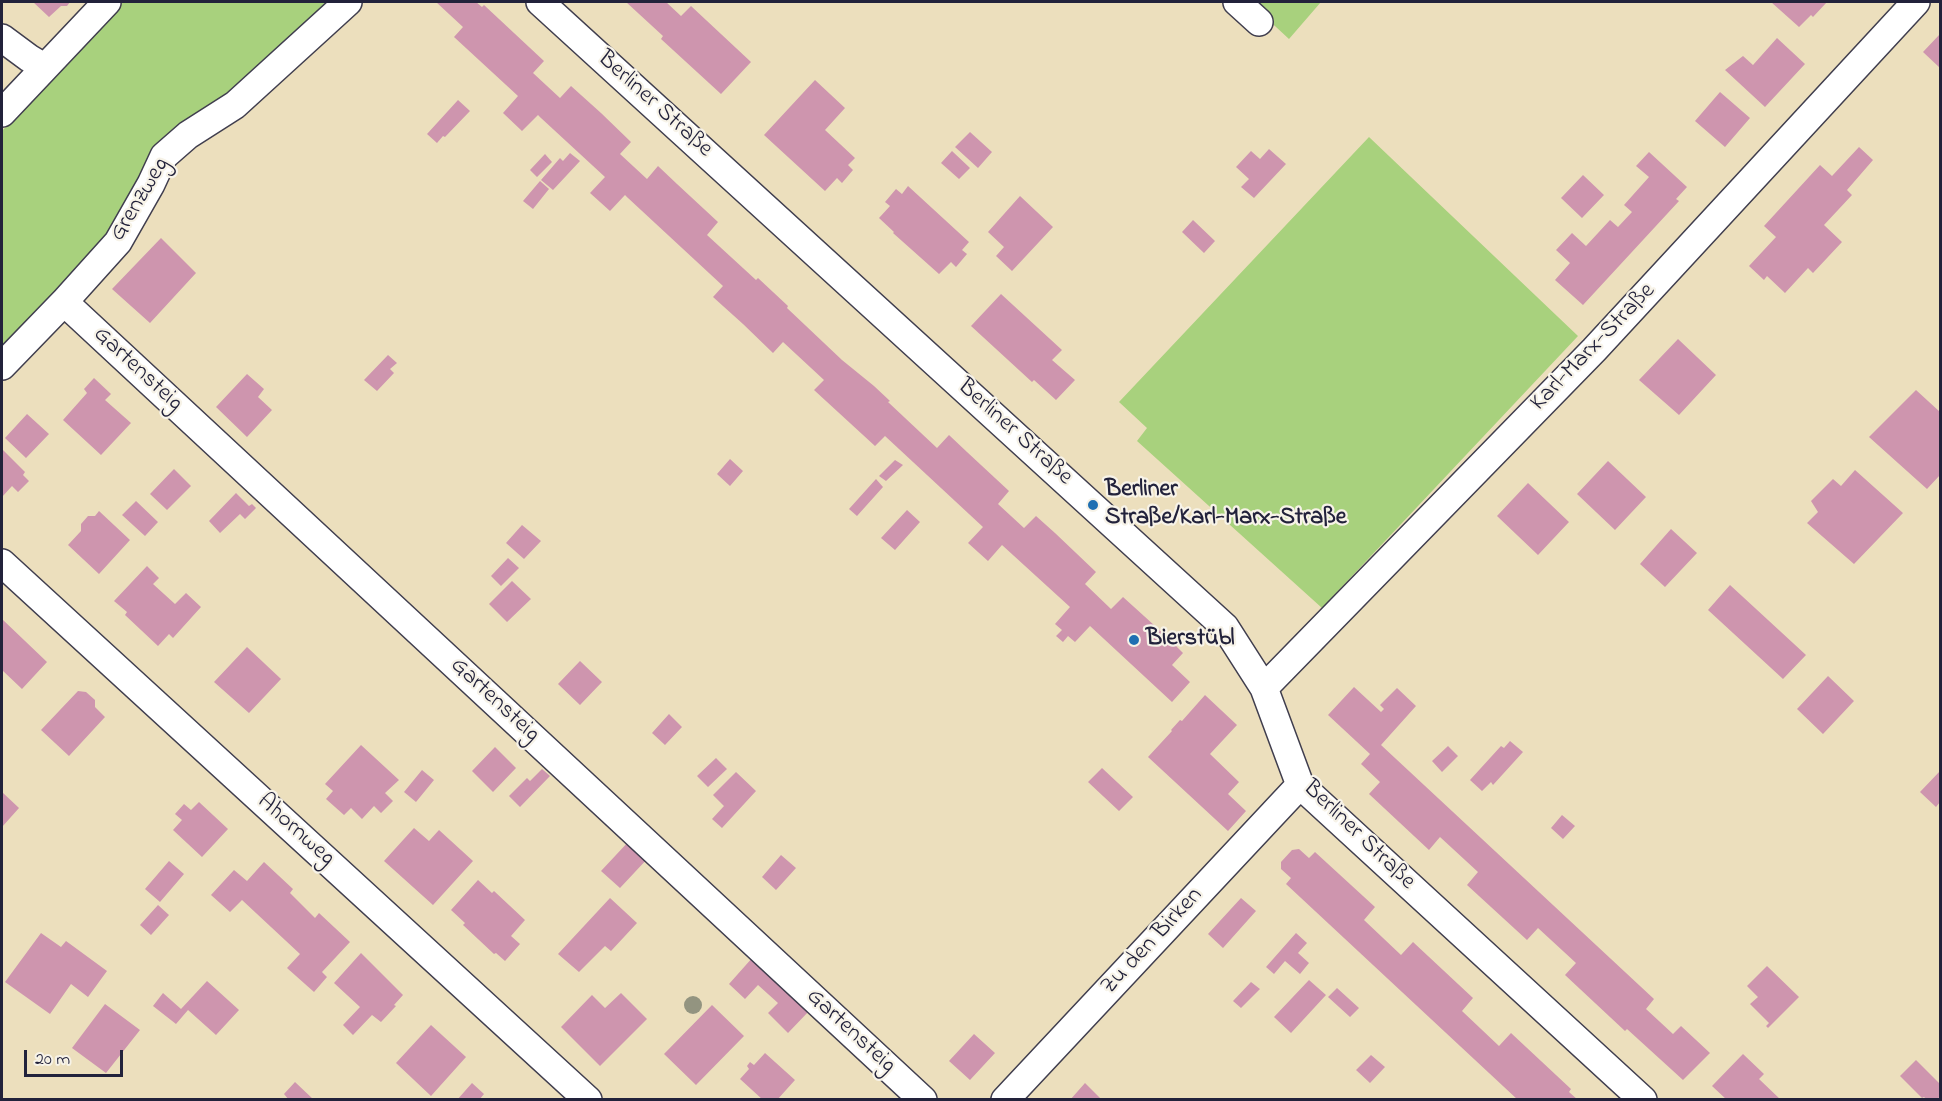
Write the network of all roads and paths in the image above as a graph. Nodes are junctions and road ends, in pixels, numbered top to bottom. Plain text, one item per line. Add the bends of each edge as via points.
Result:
1 (107, 2) edge
2 (348, 2) edge
3 (540, 2) edge
4 (1237, 2) edge
5 (1916, 2) edge
6 (1259, 22) dead end
7 (2, 38) edge
8 (44, 67) junction
9 (2, 113) edge
10 (64, 302) junction
11 (2, 366) edge
12 (2, 563) edge
13 (1264, 688) junction
14 (1300, 785) junction
15 (588, 1100) edge
16 (923, 1100) edge
17 (1005, 1100) edge
18 (1643, 1100) edge

1 - 8 street
2 - 10 street, Grenzweg via 235,105 188,135 164,156 118,243
3 - 13 street, Berliner Straße via 1225,627
4 - 6 street
5 - 13 street, Karl-Marx-Straße via 1594,350
7 - 8 street
8 - 9 street
10 - 11 street, Grenzweg
10 - 16 street, Gartensteig
12 - 15 street, Ahornweg
13 - 14 street, Berliner Straße
14 - 17 street, Zu den Birken
14 - 18 street, Berliner Straße

